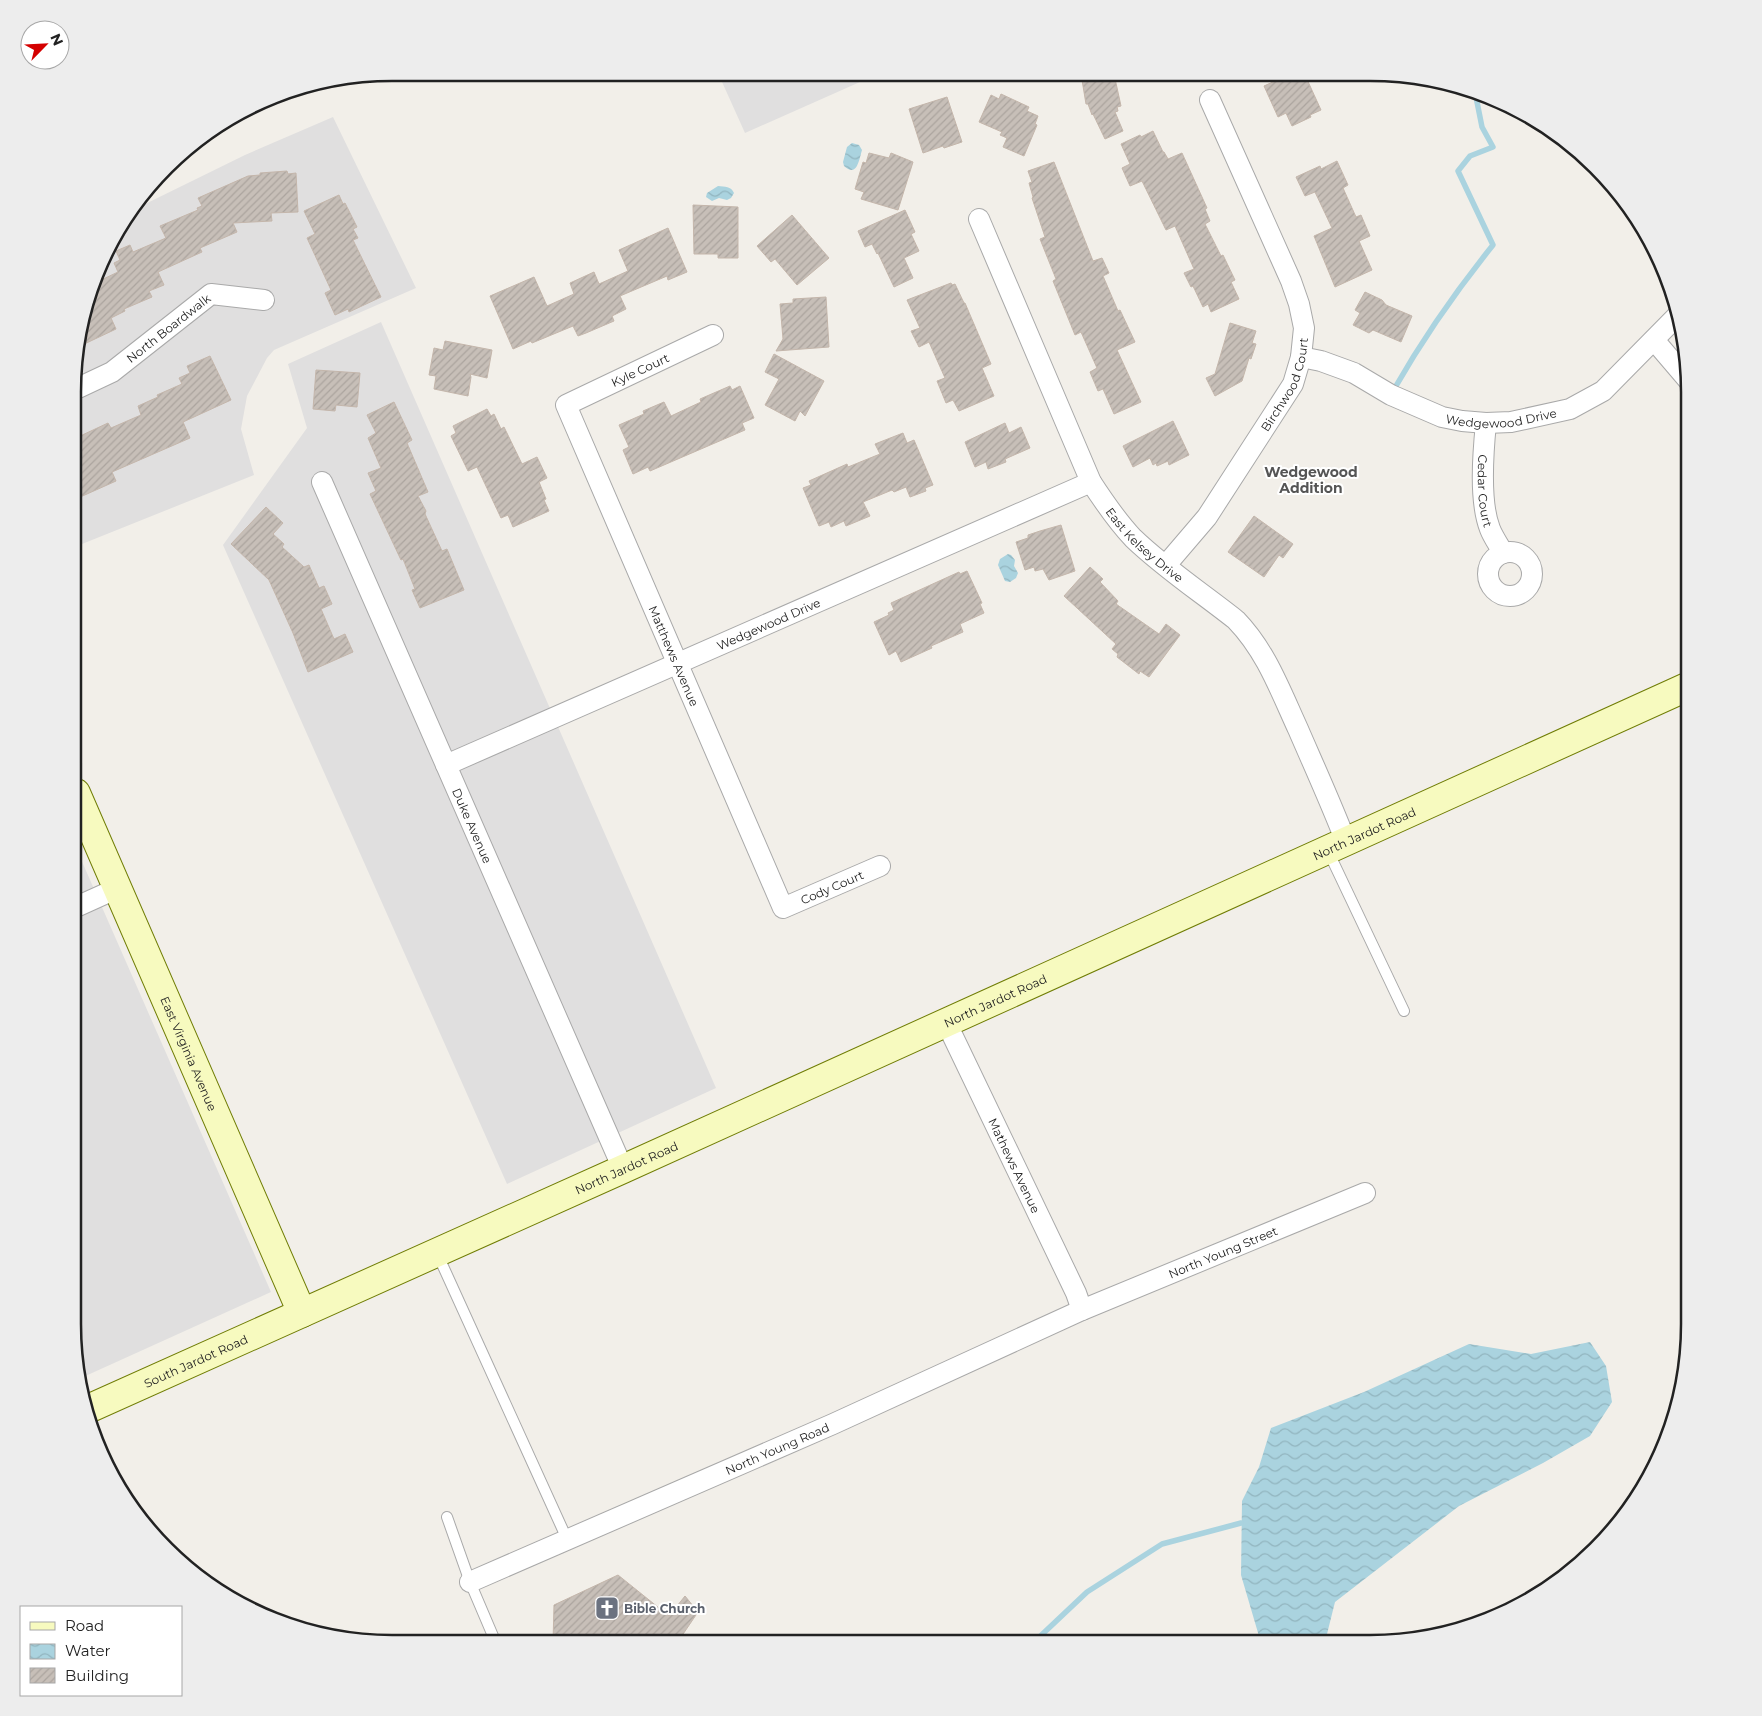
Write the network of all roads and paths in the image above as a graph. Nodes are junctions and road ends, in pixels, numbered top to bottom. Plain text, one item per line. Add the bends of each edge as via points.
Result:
1 (1210, 100) dead end
2 (979, 220) dead end
3 (264, 300) dead end
4 (1672, 321) edge
5 (714, 335) dead end
6 (1654, 340) junction
7 (1302, 357) junction
8 (1680, 370) edge
9 (81, 386) edge
10 (566, 405) joint
11 (1486, 423) junction
12 (322, 482) dead end
13 (1092, 482) junction
14 (1503, 553) dead end
15 (1166, 565) junction
16 (678, 663) junction
17 (1681, 690) edge
18 (446, 765) junction
19 (81, 804) edge
20 (1337, 846) junction
21 (880, 866) dead end
22 (118, 888) junction
23 (81, 905) edge
24 (783, 908) joint
25 (1404, 1011) dead end
26 (946, 1022) junction
27 (623, 1170) junction
28 (1364, 1193) dead end
29 (437, 1252) junction
30 (1082, 1310) junction
31 (302, 1313) junction
32 (93, 1408) edge
33 (448, 1517) dead end
34 (567, 1539) junction
35 (470, 1582) junction
36 (493, 1635) edge

1 - 7 street, Birchwood Court via 1293,289 1304,328
2 - 13 street, East Kelsey Drive
3 - 9 street, North Boardwalk via 211,294 112,372
4 - 6 street, Wedgewood Drive
5 - 10 street, Kyle Court
6 - 8 street
6 - 11 street, Wedgewood Drive via 1603,391 1587,401 1552,414
7 - 11 street, Wedgewood Drive via 1354,373 1391,395 1442,417
7 - 15 street, Birchwood Court via 1293,384 1207,517
10 - 16 street, Matthews Avenue
11 - 14 street, Cedar Court via 1482,480 1486,514 1489,529
12 - 18 street, Duke Avenue
13 - 15 street, East Kelsey Drive via 1132,536
13 - 16 street, Wedgewood Drive
15 - 20 street, East Kelsey Drive via 1236,620 1259,648 1334,810
16 - 18 street, Wedgewood Drive
16 - 24 street, Matthews Avenue
17 - 20 main road, North Jardot Road
18 - 27 street, Duke Avenue
19 - 22 main road, East Virginia Avenue
20 - 25 lane
20 - 26 main road, North Jardot Road
21 - 24 street, Cody Court
22 - 23 street
22 - 31 main road, East Virginia Avenue
26 - 27 main road, North Jardot Road
26 - 30 street, Mathews Avenue
27 - 29 main road, North Jardot Road
28 - 30 street, North Young Street
29 - 31 main road, North Jardot Road
29 - 34 lane
30 - 34 street, North Young Road via 834,1424
31 - 32 main road, South Jardot Road
33 - 35 lane
34 - 35 street, North Young Road
35 - 36 lane

